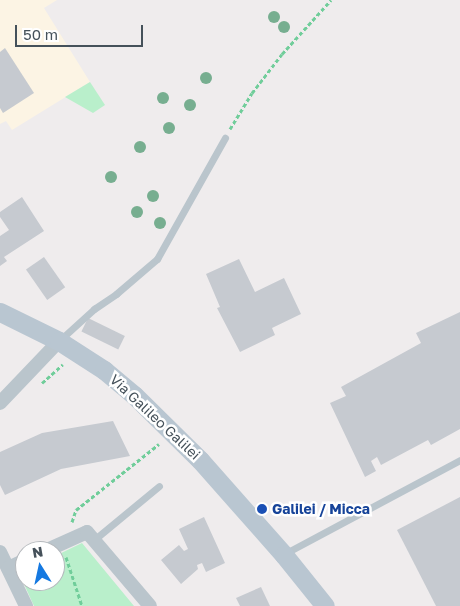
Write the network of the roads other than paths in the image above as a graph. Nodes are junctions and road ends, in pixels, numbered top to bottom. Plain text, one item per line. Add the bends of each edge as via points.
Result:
1 (225, 138) road end
2 (0, 312) edge
3 (59, 341) junction
4 (0, 403) edge
5 (460, 460) edge
6 (159, 486) dead end
7 (95, 539) junction
8 (65, 542) edge
9 (0, 552) edge
10 (284, 555) junction
11 (15, 565) edge
12 (8, 568) junction
13 (26, 606) edge
14 (150, 606) edge
15 (325, 606) edge

1 - 3 lane via 157,259
2 - 3 street, Via Galileo Galilei
3 - 4 street
3 - 10 street, Via Galileo Galilei via 112,376 134,395 200,460
5 - 10 lane
6 - 7 lane
7 - 8 street via 87,532
7 - 14 street
9 - 12 street
10 - 15 street, Via Galileo Galilei
11 - 12 street
12 - 13 street

